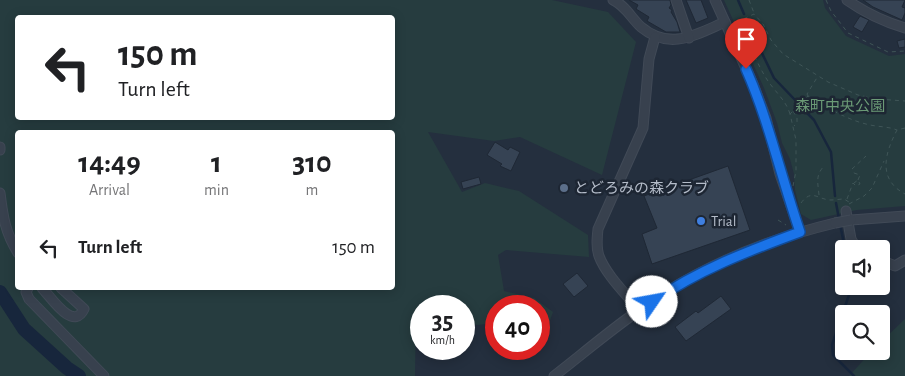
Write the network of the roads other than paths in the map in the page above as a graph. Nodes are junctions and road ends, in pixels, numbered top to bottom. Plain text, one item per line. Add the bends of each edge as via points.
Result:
1 (613, 0) edge
2 (676, 0) edge
3 (715, 0) edge
4 (847, 0) edge
5 (725, 22) junction
6 (905, 28) edge
7 (655, 37) junction
8 (689, 38) junction
9 (0, 193) edge
10 (848, 207) road end
11 (905, 216) edge
12 (800, 232) junction
13 (852, 240) edge
14 (15, 248) edge
15 (905, 260) edge
16 (890, 264) edge
17 (27, 290) edge
18 (44, 290) edge
19 (64, 290) edge
20 (639, 310) junction
21 (104, 376) edge
22 (554, 376) edge

1 - 7 street
2 - 8 street
3 - 5 street
4 - 6 street
5 - 8 street
5 - 12 street via 766,118 780,174
7 - 8 street
7 - 20 street via 649,59 643,128 597,236 600,256 606,268
9 - 14 street via 3,222
10 - 13 street
11 - 12 street, bridge via 851,220
12 - 20 street via 711,267
15 - 16 street via 896,266
17 - 21 street via 29,298
18 - 19 street via 65,313 75,318 84,309
20 - 22 street

